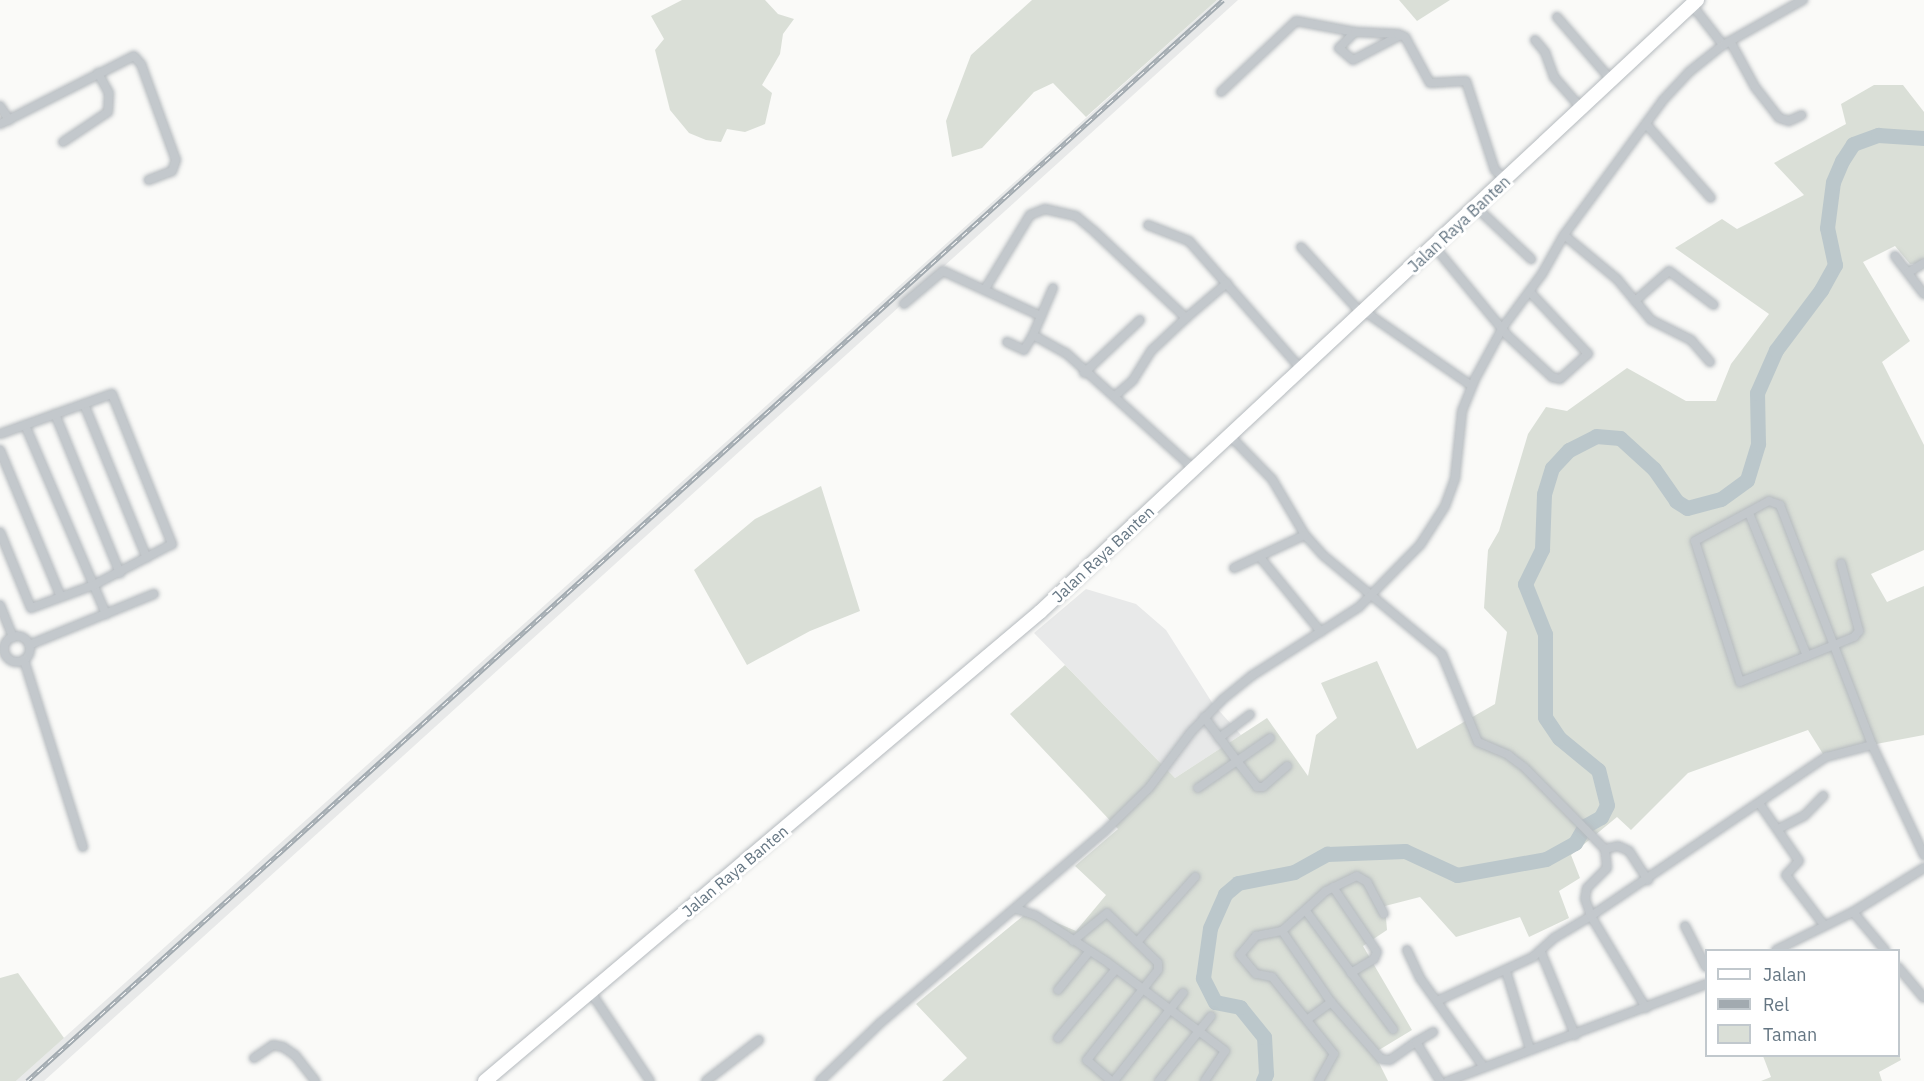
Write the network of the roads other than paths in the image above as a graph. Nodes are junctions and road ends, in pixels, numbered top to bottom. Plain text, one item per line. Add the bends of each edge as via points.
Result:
1 (1803, 0) edge
2 (1695, 3) edge
3 (1787, 3) edge
4 (1557, 17) dead end
5 (1355, 32) junction
6 (1401, 34) junction
7 (1535, 40) dead end
8 (1727, 43) junction
9 (98, 73) junction
10 (1612, 81) junction
11 (1221, 92) dead end
12 (0, 106) edge
13 (1582, 109) junction
14 (1802, 115) dead end
15 (9, 120) junction
16 (0, 124) edge
17 (1646, 124) junction
18 (63, 142) dead end
19 (149, 180) dead end
20 (1506, 180) junction
21 (1711, 198) dead end
22 (1476, 207) junction
23 (1148, 225) dead end
24 (1564, 235) junction
25 (1434, 246) junction
26 (1301, 247) dead end
27 (1895, 256) dead end
28 (1531, 260) dead end
29 (1924, 263) edge
30 (1909, 272) junction
31 (1227, 283) junction
32 (1053, 288) dead end
33 (985, 289) junction
34 (1530, 292) junction
35 (1924, 294) edge
36 (1635, 301) junction
37 (904, 304) dead end
38 (1714, 305) dead end
39 (1363, 312) junction
40 (1041, 316) junction
41 (1186, 318) junction
42 (1140, 320) dead end
43 (1503, 327) junction
44 (1033, 335) junction
45 (1006, 342) dead end
46 (1710, 362) dead end
47 (1302, 370) junction
48 (1084, 373) junction
49 (1472, 386) junction
50 (1116, 395) junction
51 (84, 404) junction
52 (55, 414) junction
53 (25, 425) junction
54 (0, 434) edge
55 (1231, 437) junction
56 (0, 450) edge
57 (1195, 470) junction
58 (1749, 513) junction
59 (0, 532) edge
60 (1305, 535) junction
61 (1259, 556) junction
62 (147, 558) junction
63 (1841, 563) dead end
64 (1234, 568) dead end
65 (120, 573) junction
66 (94, 585) junction
67 (154, 594) dead end
68 (1371, 595) junction
69 (61, 597) junction
70 (0, 605) edge
71 (106, 614) junction
72 (1321, 632) junction
73 (13, 637) junction
74 (29, 645) junction
75 (1834, 645) junction
76 (3, 656) edge
77 (1807, 656) junction
78 (24, 660) junction
79 (1250, 716) dead end
80 (1204, 717) junction
81 (1219, 738) junction
82 (1270, 738) dead end
83 (1872, 745) junction
84 (1237, 761) junction
85 (1287, 766) dead end
86 (1198, 788) dead end
87 (1823, 796) dead end
88 (1759, 803) junction
89 (1778, 829) junction
90 (1603, 847) junction
91 (83, 848) dead end
92 (1924, 855) edge
93 (1924, 868) edge
94 (1195, 877) dead end
95 (1648, 880) junction
96 (1334, 887) junction
97 (1016, 909) junction
98 (1306, 911) junction
99 (1853, 912) junction
100 (1384, 914) dead end
101 (1591, 916) junction
102 (1824, 925) junction
103 (1685, 926) dead end
104 (1282, 931) junction
105 (1073, 941) junction
106 (1138, 941) junction
107 (1780, 949) edge
108 (1883, 949) edge
109 (1407, 950) dead end
110 (1089, 952) junction
111 (1541, 952) junction
112 (1705, 963) edge
113 (1900, 968) edge
114 (1116, 969) junction
115 (1506, 971) junction
116 (1351, 973) junction
117 (1705, 985) edge
118 (1058, 990) dead end
119 (1142, 990) junction
120 (590, 991) junction
121 (1183, 993) dead end
122 (1924, 998) edge
123 (1437, 1001) junction
124 (1331, 1002) junction
125 (1646, 1008) junction
126 (1169, 1010) junction
127 (1211, 1016) dead end
128 (1308, 1019) junction
129 (1393, 1029) dead end
130 (1197, 1032) junction
131 (1432, 1032) dead end
132 (1575, 1035) junction
133 (1058, 1038) dead end
134 (759, 1040) dead end
135 (1416, 1042) junction
136 (1530, 1049) junction
137 (254, 1058) dead end
138 (1483, 1066) junction
139 (315, 1081) edge
140 (485, 1081) edge
141 (650, 1081) edge
142 (706, 1081) edge
143 (820, 1081) edge
144 (1113, 1081) edge
145 (1159, 1081) edge
146 (1205, 1081) edge
147 (1319, 1081) edge
148 (1440, 1081) edge
149 (1448, 1081) edge

1 - 3 street
2 - 8 street
2 - 10 main road, Jalan Raya Banten
3 - 8 street
4 - 10 street
5 - 6 street
5 - 6 street via 1339,48 1353,60
5 - 11 street via 1296,21
6 - 20 street via 1430,83 1466,81 1495,170
7 - 13 street via 1545,52 1554,77
8 - 14 street via 1779,118 1789,121
8 - 17 street via 1689,72
9 - 15 street
9 - 18 street via 109,93 108,112
9 - 19 street via 129,57 141,64 177,160 172,171
10 - 13 main road, Jalan Raya Banten
12 - 15 street
13 - 20 main road, Jalan Raya Banten
15 - 16 street
17 - 21 street
17 - 24 street
20 - 22 main road, Jalan Raya Banten
22 - 25 main road, Jalan Raya Banten
22 - 28 street
23 - 31 street via 1189,242
24 - 34 street
24 - 36 street via 1617,279
25 - 39 main road, Jalan Raya Banten
25 - 43 street
26 - 39 street
27 - 30 street
29 - 30 street
30 - 35 street
31 - 41 street
31 - 47 street
32 - 40 street
33 - 37 street via 943,271
33 - 40 street
33 - 41 street via 1030,215 1044,209 1060,210 1094,231
34 - 43 street
34 - 43 street via 1586,351 1586,358 1556,379
36 - 38 street via 1669,271
36 - 46 street via 1651,320 1700,347
39 - 47 main road, Jalan Raya Banten
39 - 49 street
40 - 44 street
41 - 50 street via 1152,350 1133,380
42 - 48 street
43 - 49 street
44 - 45 street via 1027,349
44 - 48 street via 1066,353
47 - 55 main road, Jalan Raya Banten
48 - 50 street
49 - 68 street via 1462,411 1455,478 1445,506 1420,545
50 - 57 street
51 - 52 street
51 - 62 street
51 - 62 street via 112,394 172,544
52 - 53 street
52 - 65 street
53 - 54 street
53 - 66 street
55 - 57 main road, Jalan Raya Banten
55 - 60 street via 1272,479
56 - 69 street
57 - 120 main road, Jalan Raya Banten via 933,706
58 - 75 street via 1769,501 1780,505
58 - 77 street
58 - 77 street via 1699,537 1693,546 1738,679 1743,683
59 - 69 street via 31,608
60 - 61 street
60 - 68 street via 1340,571
61 - 64 street
61 - 72 street
62 - 65 street
63 - 75 street via 1859,625 1854,637
65 - 66 street
66 - 69 street
66 - 71 street
67 - 71 street
68 - 72 street
68 - 90 street via 1442,654 1478,742 1508,755
70 - 73 street
71 - 74 street
72 - 80 street via 1252,675
73 - 74 street via 20,636
73 - 76 street via 4,646
74 - 78 street
75 - 77 street
75 - 83 street
76 - 78 street
78 - 91 street
79 - 81 street
80 - 81 street
80 - 97 street via 1149,788
81 - 84 street
82 - 84 street
83 - 88 street via 1826,757
83 - 92 street
84 - 85 street via 1257,787 1263,787
84 - 86 street
87 - 89 street via 1804,816
88 - 89 street
88 - 95 street
89 - 102 street via 1799,861 1786,875
90 - 95 street via 1618,846 1629,851
90 - 101 street via 1607,868 1587,888 1585,899
93 - 99 street
94 - 106 street
95 - 101 street
96 - 98 street
96 - 100 street via 1360,876
96 - 116 street via 1377,952 1374,959
97 - 105 street via 1035,915
97 - 143 street via 879,1024
98 - 104 street
98 - 116 street
99 - 102 street
99 - 108 street
101 - 111 street via 1554,938
101 - 125 street
102 - 107 street
103 - 112 street
104 - 124 street
104 - 128 street via 1256,936 1240,958 1256,974 1272,977
105 - 106 street via 1107,913
105 - 110 street
106 - 119 street via 1159,966
109 - 123 street
110 - 114 street
110 - 118 street
111 - 115 street
111 - 132 street
113 - 122 street
114 - 119 street
114 - 133 street
115 - 123 street
115 - 136 street
116 - 129 street
117 - 125 street
119 - 126 street
119 - 144 street via 1087,1060
120 - 140 main road, Jalan Raya Banten
120 - 141 street
121 - 126 street
123 - 138 street
124 - 128 street
124 - 135 street via 1384,1061
125 - 132 street
126 - 130 street
126 - 144 street
127 - 130 street
128 - 147 street via 1335,1057
130 - 145 street
130 - 146 street via 1226,1052
131 - 135 street
132 - 136 street
134 - 142 street
135 - 148 street
136 - 138 street
137 - 139 street via 273,1045 283,1047 295,1055
138 - 149 street

